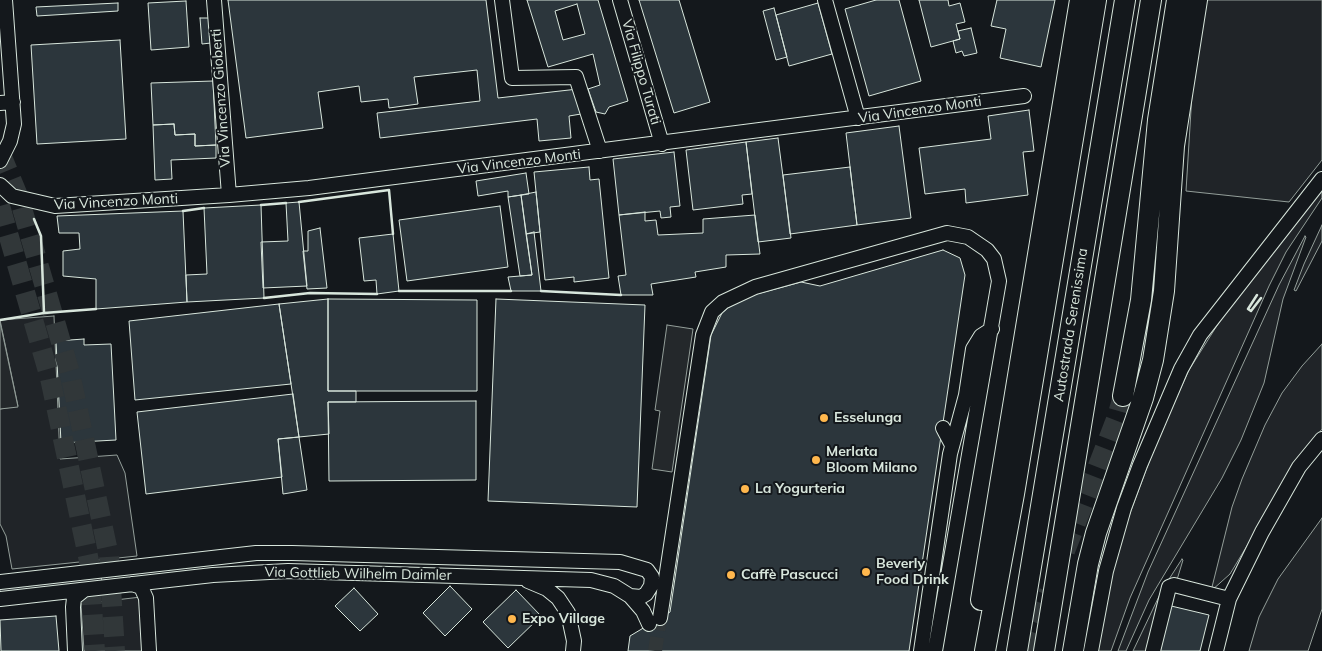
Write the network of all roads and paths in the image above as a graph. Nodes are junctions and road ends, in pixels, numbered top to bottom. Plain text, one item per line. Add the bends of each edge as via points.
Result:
1 (5, 0) edge
2 (214, 0) edge
3 (502, 0) edge
4 (620, 0) edge
5 (825, 0) edge
6 (1080, 0) edge
7 (1096, 0) edge
8 (1125, 0) edge
9 (1151, 0) edge
10 (1177, 0) edge
11 (1184, 0) edge
12 (1197, 0) edge
13 (1024, 96) dead end
14 (6, 102) edge
15 (858, 118) junction
16 (662, 144) junction
17 (600, 151) junction
18 (2, 156) edge
19 (1322, 179) edge
20 (0, 185) edge
21 (229, 195) junction
22 (6, 197) edge
23 (1167, 257) junction
24 (775, 281) junction
25 (792, 284) dead end
26 (992, 329) junction
27 (1123, 396) tunnel mouth
28 (943, 428) dead end
29 (1322, 439) edge
30 (952, 445) junction
31 (1014, 494) junction
32 (670, 542) junction
33 (629, 565) junction
34 (521, 578) junction
35 (0, 582) edge
36 (132, 584) junction
37 (84, 590) junction
38 (630, 596) junction
39 (0, 599) edge
40 (1229, 599) junction
41 (75, 651) edge
42 (149, 651) edge
43 (573, 651) edge
44 (921, 651) edge
45 (935, 651) edge
46 (972, 651) edge
47 (985, 651) edge
48 (992, 651) edge
49 (1017, 651) edge
50 (1044, 651) edge
51 (1073, 651) edge
52 (1092, 651) edge
53 (1152, 651) edge
54 (1216, 651) edge

1 - 14 street
2 - 21 street, Via Vincenzo Gioberti
3 - 17 street via 512,78 576,77
4 - 16 street, Via Filippo Turati
5 - 15 street
6 - 46 highway
7 - 31 highway
8 - 49 highway, Autostrada Serenissima
9 - 50 highway, Autostrada Serenissima
10 - 27 highway via 1158,120 1141,300
11 - 23 highway via 1174,68 1168,157
12 - 23 highway via 1174,146
13 - 15 street, Via Vincenzo Monti
14 - 18 street via 14,124
15 - 16 street, Via Vincenzo Monti
16 - 17 street, Via Vincenzo Monti
17 - 21 street, Via Vincenzo Monti
19 - 52 street via 1200,335 1181,369 1124,508 1106,571
20 - 22 street, Via Vincenzo Monti
21 - 22 street, Via Vincenzo Monti via 55,206
23 - 51 highway via 1153,360 1096,533
24 - 25 street
24 - 26 street via 935,234 958,234 978,242 994,259 999,281
24 - 32 street via 723,302 706,321
26 - 30 street via 981,336 974,349
26 - 45 street
28 - 30 street
29 - 40 street via 1299,468
30 - 44 street via 939,489
31 - 47 highway
31 - 48 highway
32 - 33 street via 663,556 654,562
32 - 38 street via 655,621
33 - 35 street, Via Gottlieb Wilhelm Daimler via 620,562 256,553
33 - 38 street via 647,570 652,582 646,594
34 - 36 street, Via Gottlieb Wilhelm Daimler via 288,571
34 - 38 street, Via Gottlieb Wilhelm Daimler via 591,580 614,586
34 - 43 street via 558,598 568,613
36 - 37 street, Via Gottlieb Wilhelm Daimler
36 - 42 street via 141,588 146,598
37 - 39 street, Via Gottlieb Wilhelm Daimler
37 - 41 street via 74,598
40 - 53 street via 1174,585 1169,587
40 - 54 street

